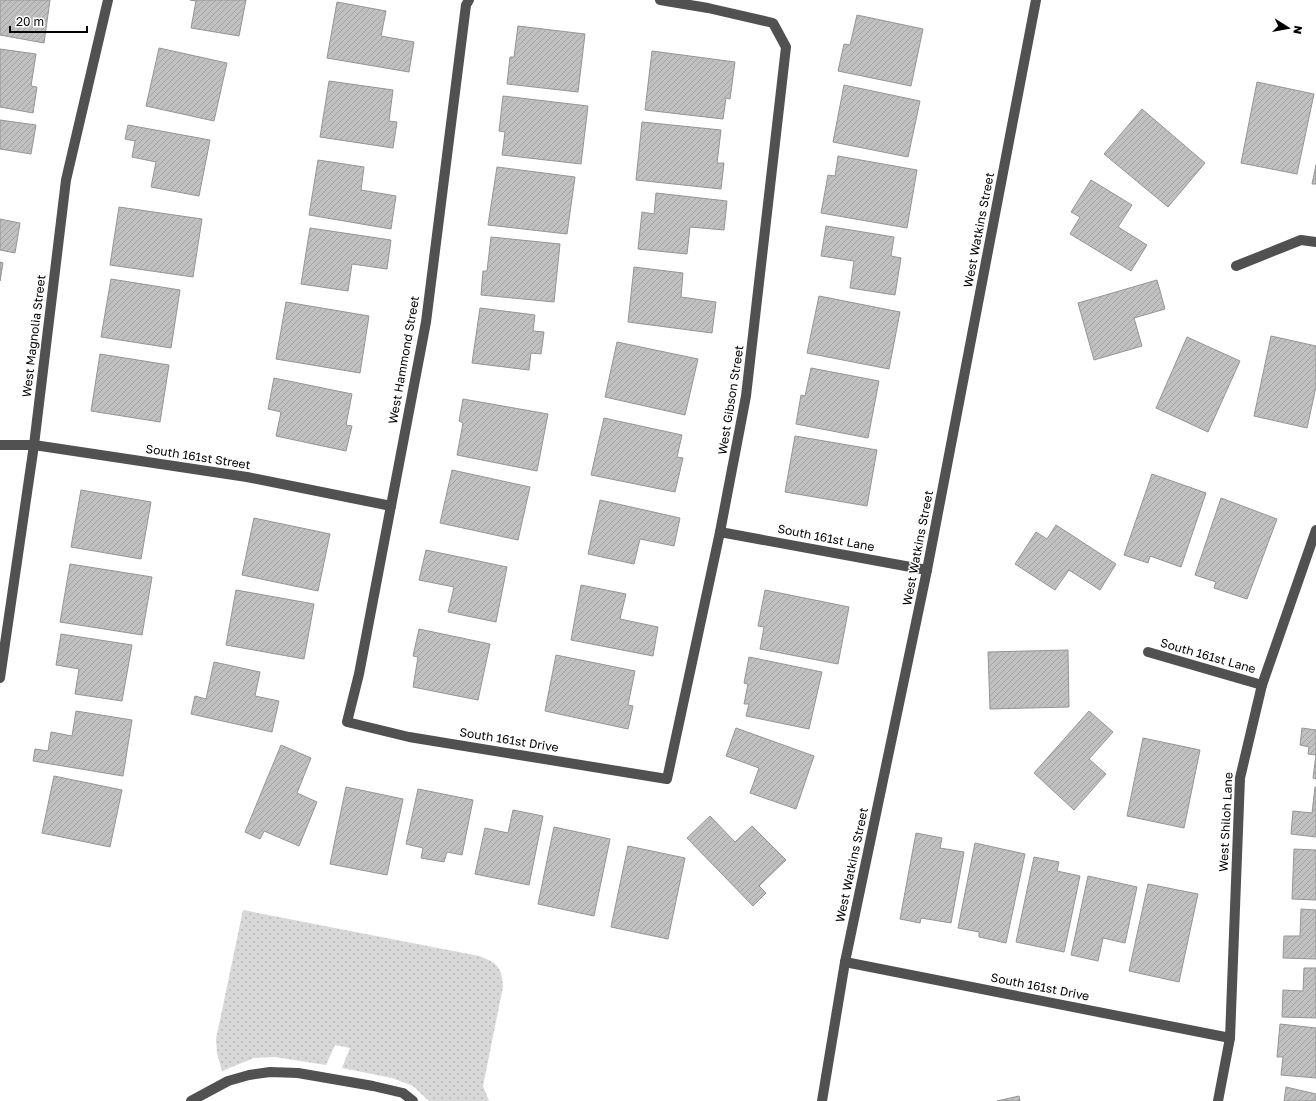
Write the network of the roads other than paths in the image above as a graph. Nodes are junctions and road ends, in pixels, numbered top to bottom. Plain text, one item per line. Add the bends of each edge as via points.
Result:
1 (108, 0) edge
2 (469, 0) edge
3 (660, 0) edge
4 (1036, 0) edge
5 (1316, 242) edge
6 (1236, 266) dead end
7 (0, 445) edge
8 (34, 445) junction
9 (391, 506) junction
10 (1316, 530) edge
11 (720, 532) junction
12 (927, 570) junction
13 (1148, 652) dead end
14 (0, 678) edge
15 (1262, 685) junction
16 (347, 722) joint
17 (667, 779) joint
18 (845, 962) junction
19 (1230, 1038) junction
20 (191, 1101) edge
21 (413, 1101) edge
22 (822, 1101) edge
23 (1218, 1101) edge

1 - 8 street, West Magnolia Street via 66,180
2 - 9 street, West Hammond Street via 466,5 426,322
3 - 11 street, West Gibson Street via 708,8 773,24 786,47 746,396
4 - 12 street, West Watkins Street
5 - 6 street via 1300,240
7 - 8 street, South 161st Street
8 - 9 street, South 161st Street via 247,477
8 - 14 street, West Magnolia Street
9 - 16 street, West Hammond Street via 359,674
10 - 15 street, West Shiloh Lane
11 - 12 street, South 161st Lane
11 - 17 street, West Gibson Street
12 - 18 street, West Watkins Street
13 - 15 street, South 161st Lane
15 - 19 street, West Shiloh Lane via 1240,778
16 - 17 street, South 161st Drive via 409,737
18 - 19 street, South 161st Drive
18 - 22 street, West Watkins Street
19 - 23 street, West Shiloh Lane
20 - 21 street via 228,1081 270,1072 373,1086 404,1093

